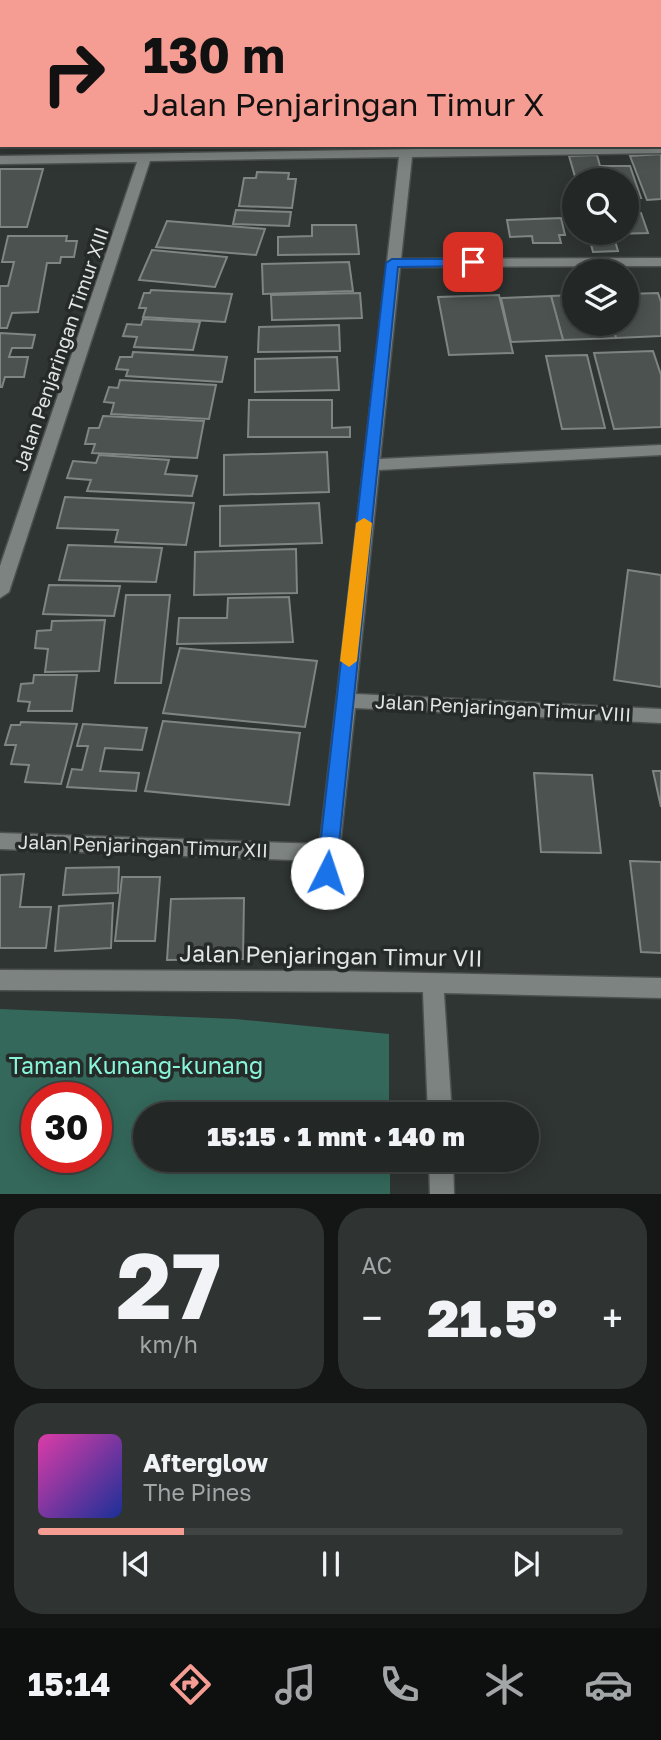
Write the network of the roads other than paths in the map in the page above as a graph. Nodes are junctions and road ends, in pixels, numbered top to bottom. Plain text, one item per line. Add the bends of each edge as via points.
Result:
1 (661, 149) edge
2 (406, 153) junction
3 (145, 158) junction
4 (0, 160) edge
5 (661, 262) edge
6 (392, 263) junction
7 (661, 450) edge
8 (370, 465) junction
9 (0, 592) edge
10 (345, 700) junction
11 (661, 716) edge
12 (0, 841) edge
13 (0, 980) edge
14 (433, 983) junction
15 (661, 988) edge
16 (439, 1102) edge
17 (441, 1172) edge
18 (442, 1194) edge

1 - 2 street
2 - 3 street
2 - 6 street, Jalan Penjaringan Timur XII
3 - 4 street
3 - 9 street, Jalan Penjaringan Timur XIII
5 - 6 street
6 - 8 street, Jalan Penjaringan Timur XII
7 - 8 street
8 - 10 street, Jalan Penjaringan Timur XII
10 - 11 street, Jalan Penjaringan Timur VIII
10 - 12 street, Jalan Penjaringan Timur XII via 327,863
13 - 14 street, Jalan Penjaringan Timur VII
14 - 15 street, Jalan Penjaringan Timur VII
14 - 16 street
17 - 18 street

